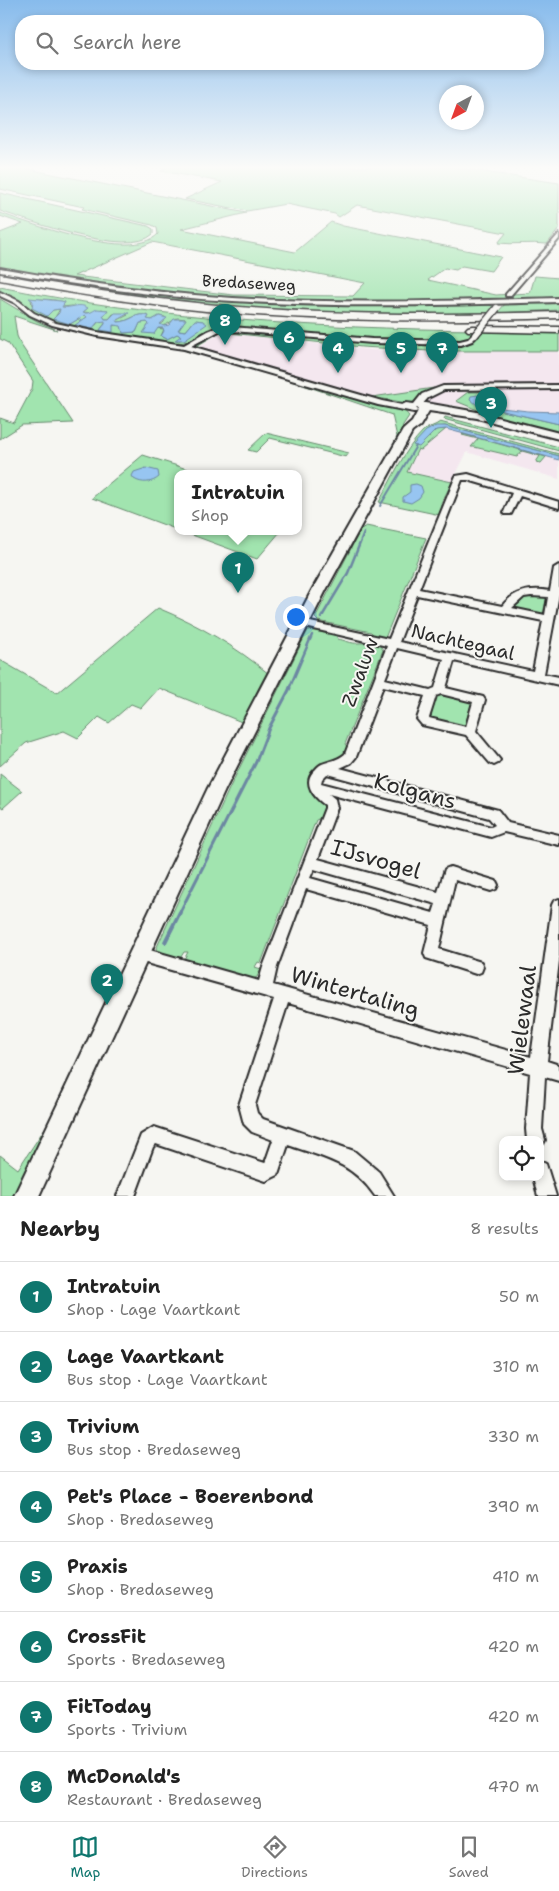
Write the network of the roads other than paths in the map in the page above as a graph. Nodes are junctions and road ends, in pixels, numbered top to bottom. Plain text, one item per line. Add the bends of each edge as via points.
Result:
1 (559, 236) edge
2 (0, 270) edge
3 (0, 277) edge
4 (0, 284) edge
5 (0, 294) edge
6 (508, 295) dead end
7 (559, 300) edge
8 (497, 305) junction
9 (559, 315) edge
10 (289, 318) junction
11 (559, 321) edge
12 (559, 330) edge
13 (185, 347) junction
14 (559, 387) edge
15 (420, 408) junction
16 (408, 430) joint
17 (559, 436) edge
18 (559, 444) edge
19 (517, 492) junction
20 (559, 505) edge
21 (508, 512) dead end
22 (559, 568) edge
23 (413, 591) junction
24 (553, 595) junction
25 (555, 609) edge
26 (505, 610) junction
27 (548, 619) junction
28 (301, 623) junction
29 (392, 644) junction
30 (450, 657) junction
31 (538, 676) junction
32 (379, 681) junction
33 (559, 681) edge
34 (435, 692) junction
35 (470, 732) junction
36 (494, 760) dead end
37 (324, 768) junction
38 (315, 786) junction
39 (504, 827) junction
40 (559, 840) edge
41 (310, 862) junction
42 (302, 882) junction
43 (491, 885) dead end
44 (444, 900) junction
45 (559, 905) edge
46 (439, 921) junction
47 (139, 954) junction
48 (476, 967) dead end
49 (264, 989) junction
50 (283, 995) junction
51 (538, 1066) junction
52 (559, 1073) edge
53 (283, 1135) junction
54 (535, 1136) edge
55 (543, 1181) edge
56 (26, 1196) edge
57 (126, 1196) edge
58 (385, 1196) edge
59 (548, 1196) edge

1 - 6 street
2 - 8 street, Bredaseweg via 89,284 225,299
3 - 9 highway via 131,298 268,311 424,317
4 - 10 highway via 121,303
5 - 13 street via 54,324
7 - 8 street, Bredaseweg
8 - 13 street, bridge via 470,340 458,343 397,342 224,328 210,332
10 - 11 highway via 437,323
10 - 12 highway via 378,326
13 - 15 street via 373,400
14 - 15 street via 452,388
15 - 16 street via 416,424
15 - 17 street via 477,415
15 - 18 street
16 - 28 street
19 - 20 street
19 - 21 street
19 - 23 street, Zwaluw via 468,477 459,478
22 - 24 street
23 - 26 street
23 - 29 street, Zwaluw
24 - 25 street
24 - 26 street via 521,594 512,599
25 - 27 street
26 - 27 street
27 - 31 street
28 - 29 street, Nachtegaal
28 - 47 street via 216,790
29 - 30 street, Nachtegaal
29 - 32 street, Zwaluw
30 - 31 street, Nachtegaal
30 - 34 street
31 - 33 street, Nachtegaal
32 - 34 street
32 - 37 street, Zwaluw via 350,756 346,761
34 - 35 street via 479,700
34 - 35 street via 423,719
35 - 36 street
37 - 38 street via 316,777
37 - 39 street, Kolgans via 493,814
38 - 39 street, Kolgans via 491,832
38 - 41 street via 331,803
39 - 40 street, Kolgans
41 - 42 street, IJsvogel
41 - 44 street, IJsvogel
42 - 46 street
42 - 49 street
43 - 44 street via 450,873
44 - 46 street
45 - 51 street, Wielewaal
46 - 48 street via 431,954
47 - 49 street, Wintertaling
47 - 56 street
49 - 50 street, Wintertaling
50 - 51 street, Wintertaling
50 - 53 street via 247,1105 250,1118 258,1126
51 - 52 street, Wintertaling
51 - 54 street, Wielewaal
53 - 57 street via 272,1169 266,1172 154,1136 147,1141
53 - 58 street via 348,1157 372,1178
55 - 59 street

